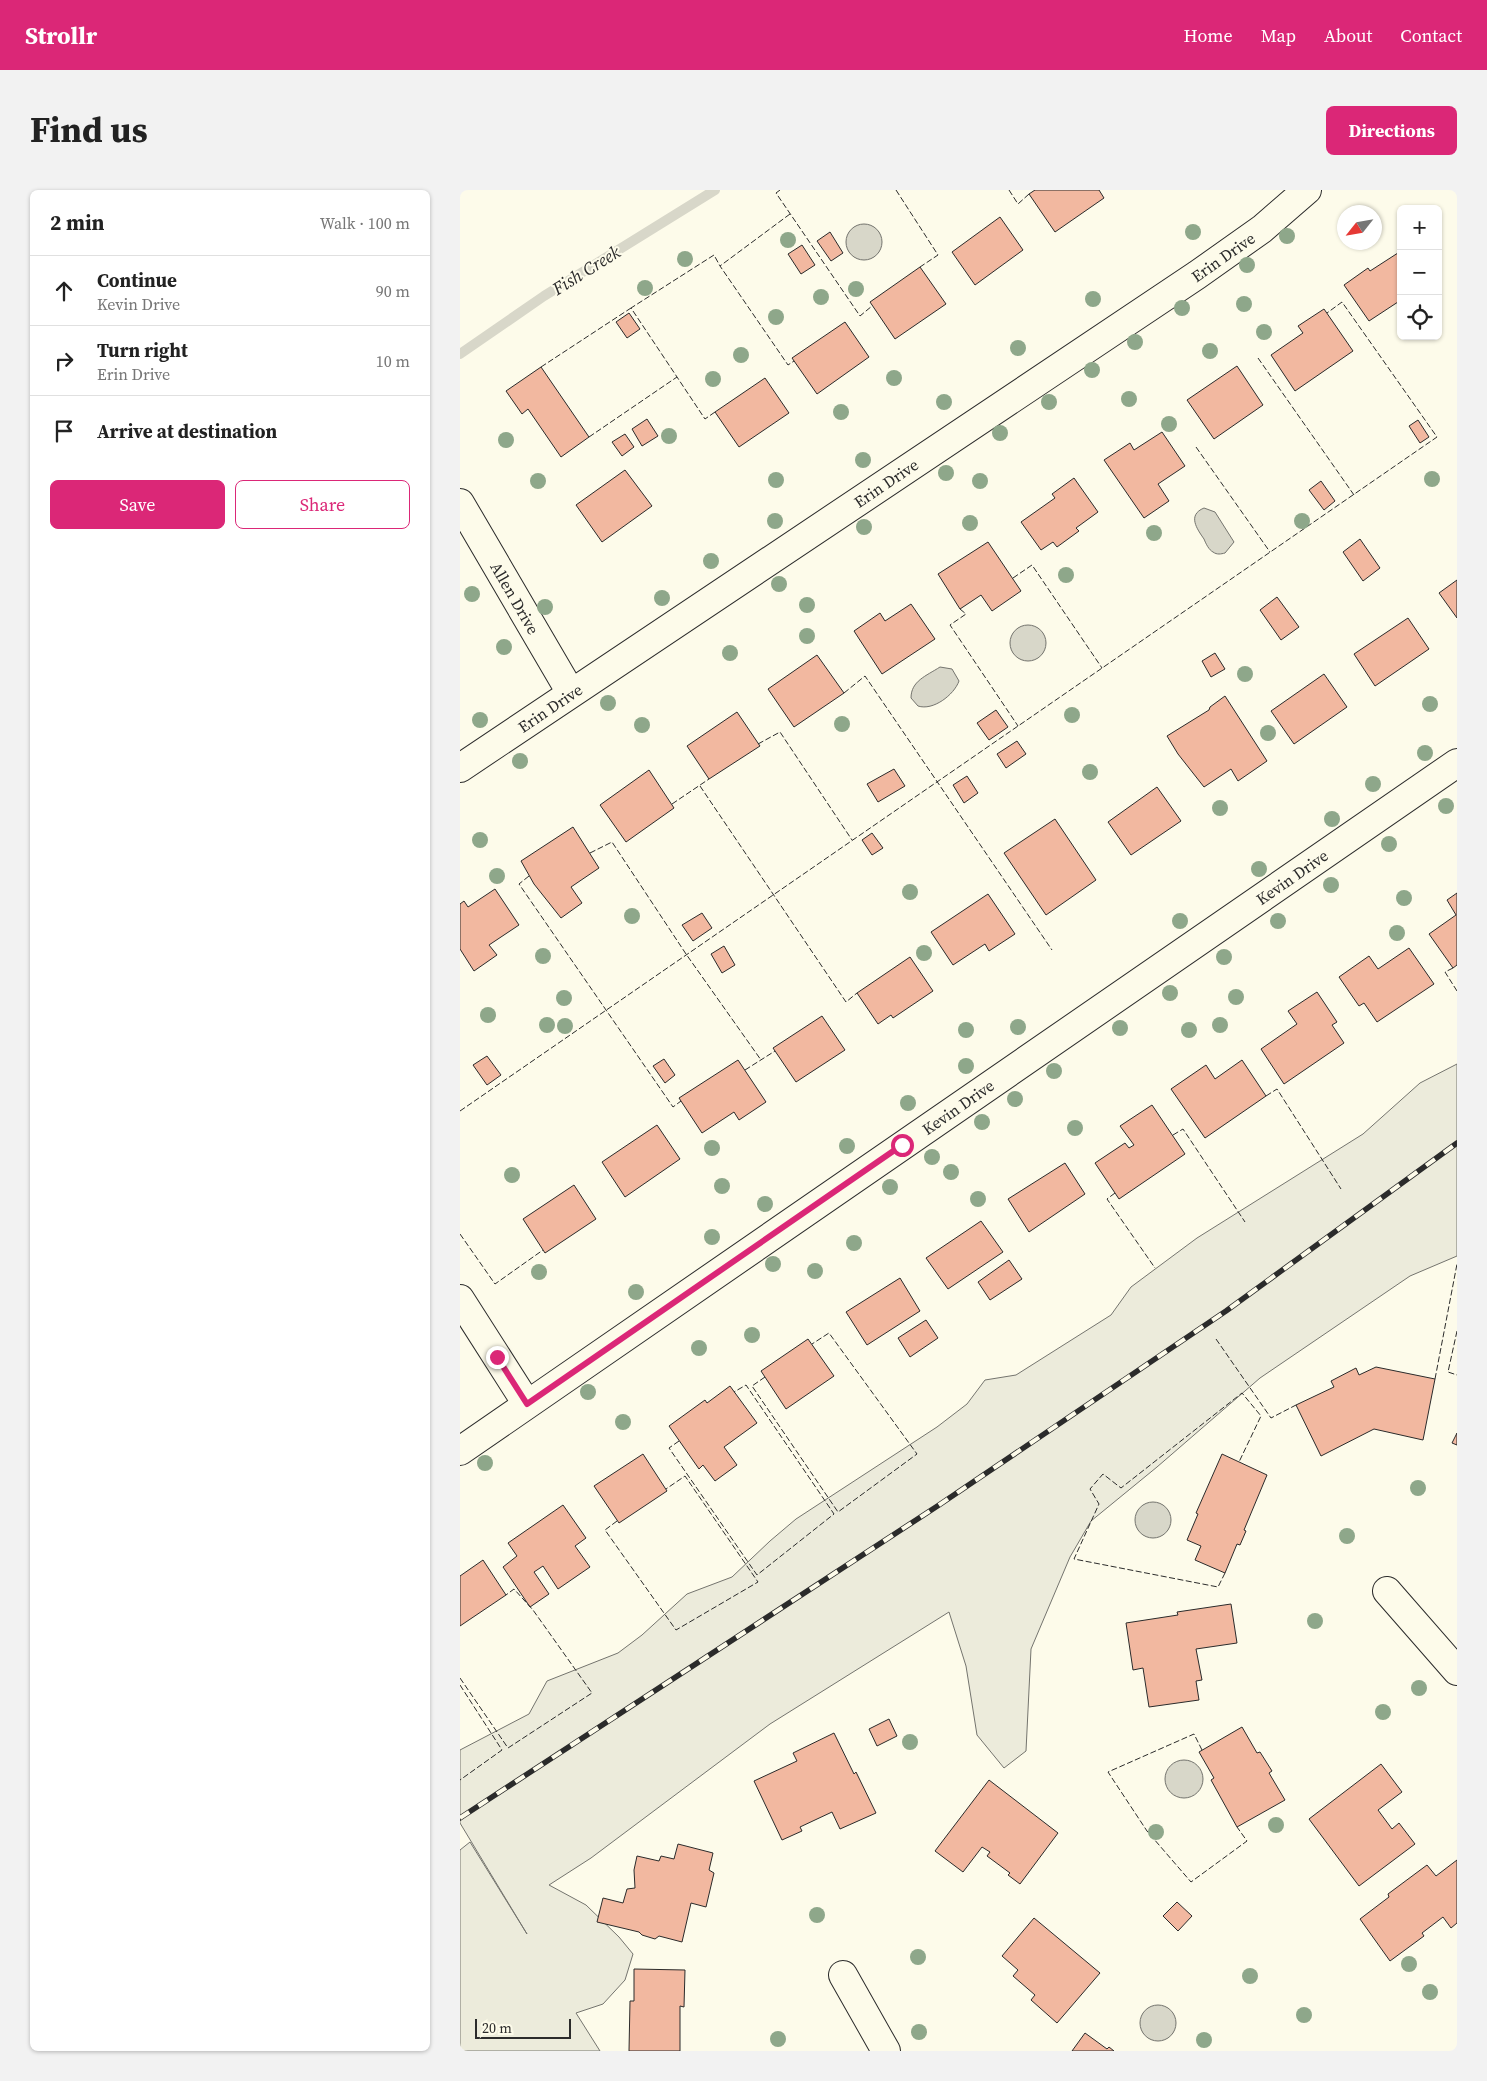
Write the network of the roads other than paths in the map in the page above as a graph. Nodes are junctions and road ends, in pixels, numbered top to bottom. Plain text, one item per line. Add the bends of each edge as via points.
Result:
1 (1307, 190) edge
2 (460, 503) edge
3 (571, 693) junction
4 (1457, 763) edge
5 (460, 768) edge
6 (460, 1299) edge
7 (527, 1404) junction
8 (460, 1451) edge
9 (1387, 1590) dead end
10 (1457, 1671) edge
11 (843, 1975) dead end
12 (886, 2051) edge

1 - 3 street, Erin Drive via 1262,229 1197,275
2 - 3 street, Allen Drive
3 - 5 street, Erin Drive
4 - 7 street, Kevin Drive
6 - 7 street
7 - 8 street, Kevin Drive
9 - 10 street
11 - 12 street

